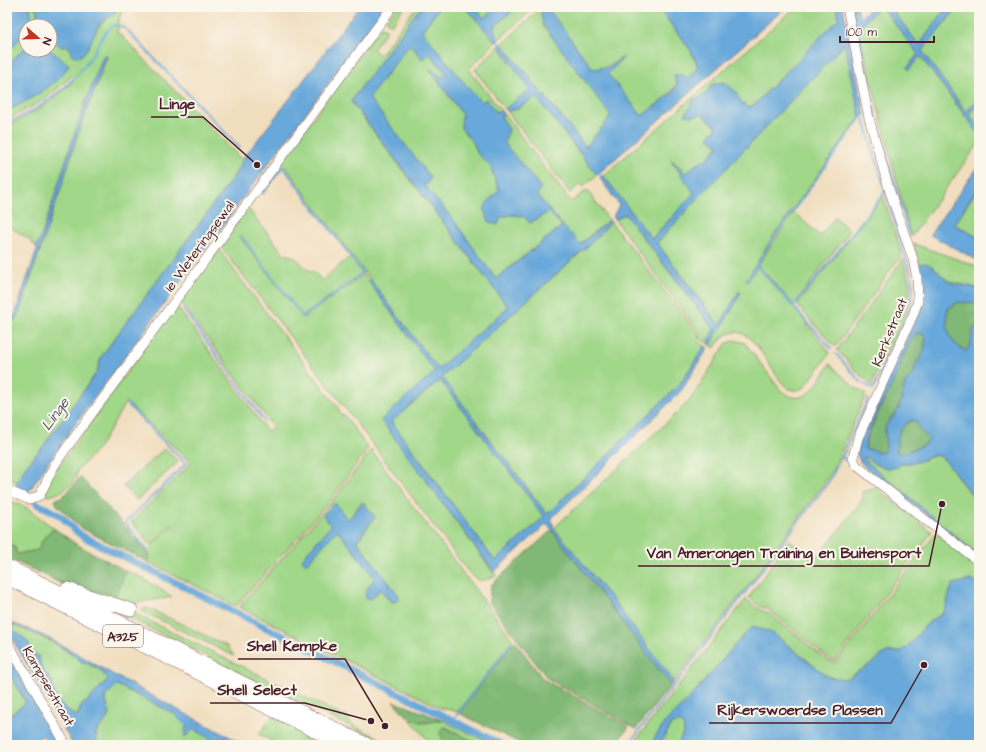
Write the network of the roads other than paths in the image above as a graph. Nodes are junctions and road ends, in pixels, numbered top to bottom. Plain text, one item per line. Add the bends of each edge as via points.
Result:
1 (392, 7) edge
2 (847, 7) edge
3 (7, 490) edge
4 (979, 562) edge
5 (7, 566) edge
6 (7, 578) edge
7 (40, 582) junction
8 (131, 610) dead end
9 (7, 641) edge
10 (340, 744) edge
11 (66, 745) edge
12 (368, 745) edge

1 - 3 street, 1e Weteringsewal via 65,450 40,495 30,500
2 - 4 street, Kerkstraat via 869,118 889,189 913,259 918,289 918,300 913,315 858,438 853,458 856,464
5 - 7 highway, A325
6 - 10 highway, A325
7 - 8 highway
7 - 12 highway, A325
9 - 11 street, Kampsestraat

